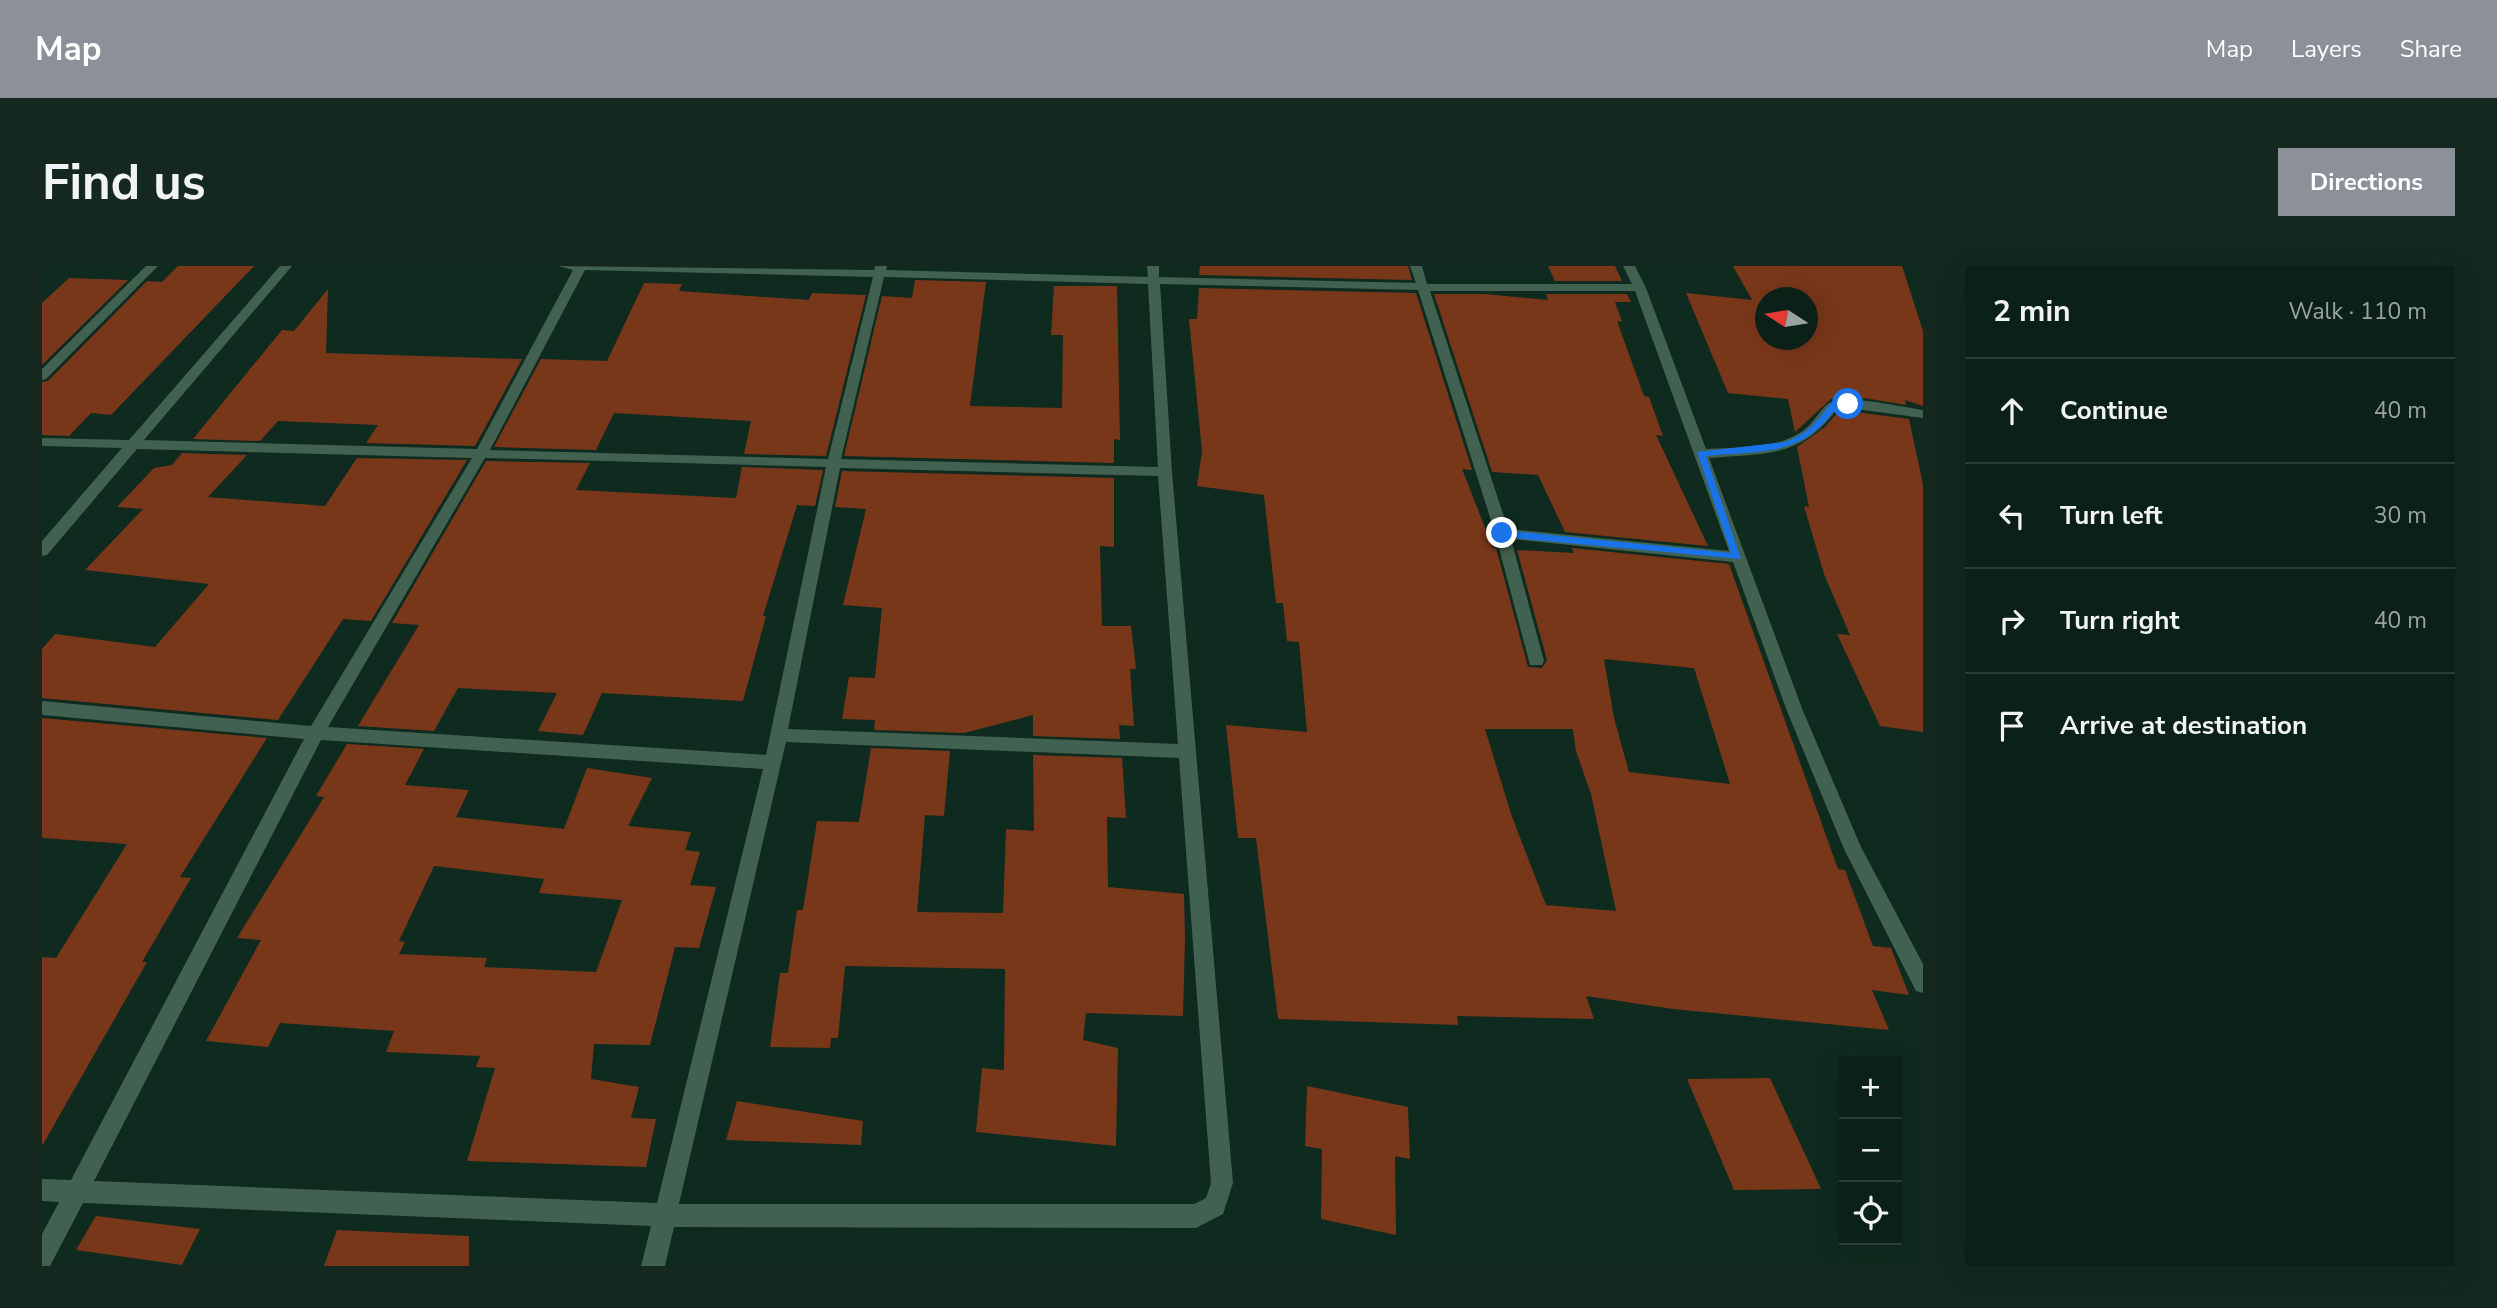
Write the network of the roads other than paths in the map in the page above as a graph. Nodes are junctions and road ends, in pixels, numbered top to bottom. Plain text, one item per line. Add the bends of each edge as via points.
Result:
1 (152, 266) edge
2 (286, 266) edge
3 (564, 266) edge
4 (581, 266) edge
5 (1416, 266) edge
6 (1629, 266) edge
7 (880, 271) edge
8 (1154, 273) edge
9 (1423, 287) junction
10 (1640, 288) junction
11 (42, 376) edge
12 (1923, 414) edge
13 (42, 442) edge
14 (135, 446) junction
15 (481, 454) junction
16 (1700, 454) junction
17 (834, 461) junction
18 (1165, 472) junction
19 (1502, 533) junction
20 (42, 551) edge
21 (1737, 556) junction
22 (1536, 661) dead end
23 (42, 709) edge
24 (316, 733) junction
25 (779, 735) junction
26 (1187, 751) junction
27 (773, 763) junction
28 (1923, 984) edge
29 (42, 1190) edge
30 (80, 1190) junction
31 (665, 1215) junction
32 (42, 1258) edge
33 (653, 1266) edge

1 - 11 street
2 - 14 street
3 - 4 street
4 - 7 street
4 - 15 street
5 - 9 street
6 - 10 street
7 - 8 street
7 - 17 street
8 - 9 street
8 - 18 street
9 - 10 street
9 - 19 street
10 - 16 street
12 - 16 street via 1833,406 1800,440
13 - 14 street
14 - 15 street
14 - 20 street
15 - 17 street
15 - 24 street
16 - 21 street
17 - 18 street
17 - 25 street
18 - 26 street
19 - 21 street
19 - 22 street
21 - 28 street via 1853,849
23 - 24 street
24 - 27 street
24 - 30 street
25 - 26 street
25 - 27 street
26 - 31 street via 1222,1183 1214,1206 1196,1216
27 - 31 street
29 - 30 street
30 - 31 street
30 - 32 street
31 - 33 street

